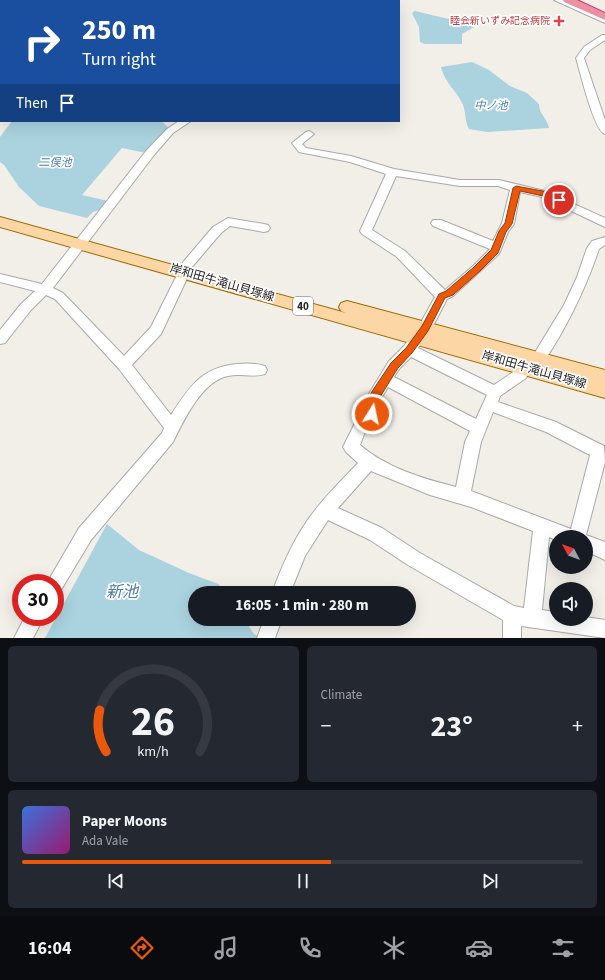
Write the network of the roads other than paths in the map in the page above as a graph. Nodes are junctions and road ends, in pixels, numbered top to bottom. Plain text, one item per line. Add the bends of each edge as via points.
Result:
1 (558, 0) edge
2 (568, 0) edge
3 (579, 0) edge
4 (605, 12) edge
5 (605, 17) edge
6 (605, 21) edge
7 (605, 37) edge
8 (177, 123) edge
9 (605, 131) edge
10 (309, 134) dead end
11 (392, 172) junction
12 (516, 188) junction
13 (0, 213) edge
14 (0, 222) edge
15 (437, 223) dead end
16 (605, 224) edge
17 (264, 228) dead end
18 (83, 240) junction
19 (605, 241) edge
20 (497, 246) junction
21 (186, 268) junction
22 (0, 278) edge
23 (45, 289) junction
24 (442, 296) junction
25 (0, 339) edge
26 (417, 339) junction
27 (538, 359) junction
28 (124, 365) junction
29 (524, 367) junction
30 (260, 370) dead end
31 (605, 377) edge
32 (386, 379) junction
33 (605, 391) edge
34 (493, 398) junction
35 (172, 427) junction
36 (479, 428) junction
37 (602, 453) edge
38 (369, 462) junction
39 (462, 496) junction
40 (325, 510) junction
41 (542, 526) junction
42 (552, 530) edge
43 (578, 530) edge
44 (593, 546) edge
45 (605, 551) edge
46 (61, 574) edge
47 (284, 586) edge
48 (512, 615) junction
49 (532, 618) junction
50 (30, 626) edge
51 (270, 626) edge
52 (605, 630) edge
53 (23, 638) edge
54 (266, 638) edge
55 (512, 638) edge

1 - 6 street
2 - 5 highway
3 - 4 highway
7 - 9 street via 584,51 580,58
8 - 18 street via 150,153
10 - 11 street via 297,144 303,150 351,159
11 - 12 street via 460,183 499,183
11 - 24 street via 366,231 401,254
12 - 16 street via 545,194
12 - 20 street via 508,224
13 - 18 main road, 岸和田牛滝山貝塚線 / 40
14 - 18 main road, 岸和田牛滝山貝塚線 / 40
15 - 20 street
17 - 21 street via 228,222 217,230
18 - 21 main road, 岸和田牛滝山貝塚線 / 40
18 - 23 street
19 - 27 street via 593,248 580,283 554,336
20 - 24 street via 491,257 450,293
21 - 26 main road, 岸和田牛滝山貝塚線 / 40
21 - 28 street via 156,330
22 - 23 street
23 - 25 street via 26,307
23 - 28 street via 59,296
24 - 26 street
26 - 27 main road, 岸和田牛滝山貝塚線 / 40
26 - 29 main road, 岸和田牛滝山貝塚線 / 40
26 - 32 street via 394,365
26 - 34 street
27 - 31 main road, 岸和田牛滝山貝塚線 / 40
28 - 35 street
29 - 33 main road, 岸和田牛滝山貝塚線 / 40
29 - 34 street via 521,374
30 - 35 street via 226,370 207,378 195,391
32 - 36 street
32 - 38 street via 375,396 372,414 360,428 351,447
34 - 36 street
34 - 37 street
35 - 46 street via 168,437 85,534
36 - 39 street via 473,442
37 - 43 street
38 - 39 street via 430,488
38 - 40 street
39 - 41 street
40 - 47 street via 300,547
40 - 48 street via 376,534 414,559
41 - 42 street
41 - 49 street
44 - 45 street
48 - 49 street
48 - 55 street
49 - 52 street
50 - 53 street
51 - 54 street

